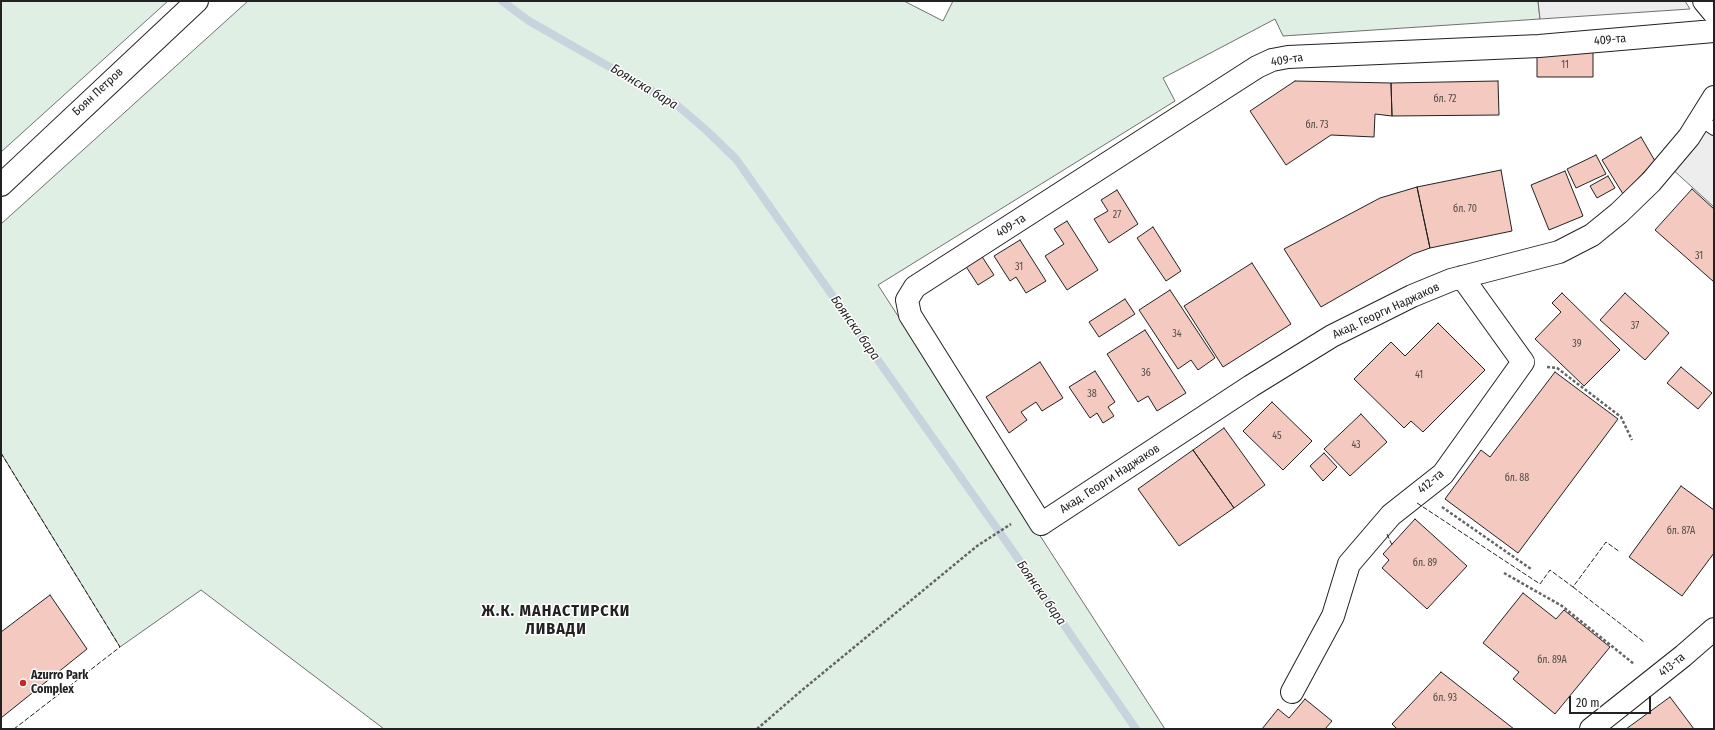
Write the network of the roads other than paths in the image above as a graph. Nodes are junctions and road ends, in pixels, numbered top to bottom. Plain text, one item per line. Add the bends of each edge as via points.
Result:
1 (197, 1) edge
2 (1704, 1) edge
3 (1714, 13) edge
4 (1714, 31) edge
5 (1714, 97) edge
6 (1707, 124) edge
7 (1, 185) edge
8 (1462, 277) junction
9 (1041, 524) joint
10 (1714, 629) edge
11 (1292, 692) dead end
12 (1591, 729) edge

1 - 7 street, Боян Петров
2 - 3 street
4 - 9 street, 409-та via 1539,46 1288,57 1272,60 1257,67 915,287 907,300 910,315
5 - 6 street, Акад. Георги Наджаков
6 - 8 street, Акад. Георги Наджаков via 1689,137 1651,182 1620,213 1592,235 1559,252
8 - 9 street, Акад. Георги Наджаков via 1412,296 1332,336
8 - 11 street, 412-та via 1523,362 1443,474 1390,515 1349,564 1333,616
10 - 12 street, 413-та

